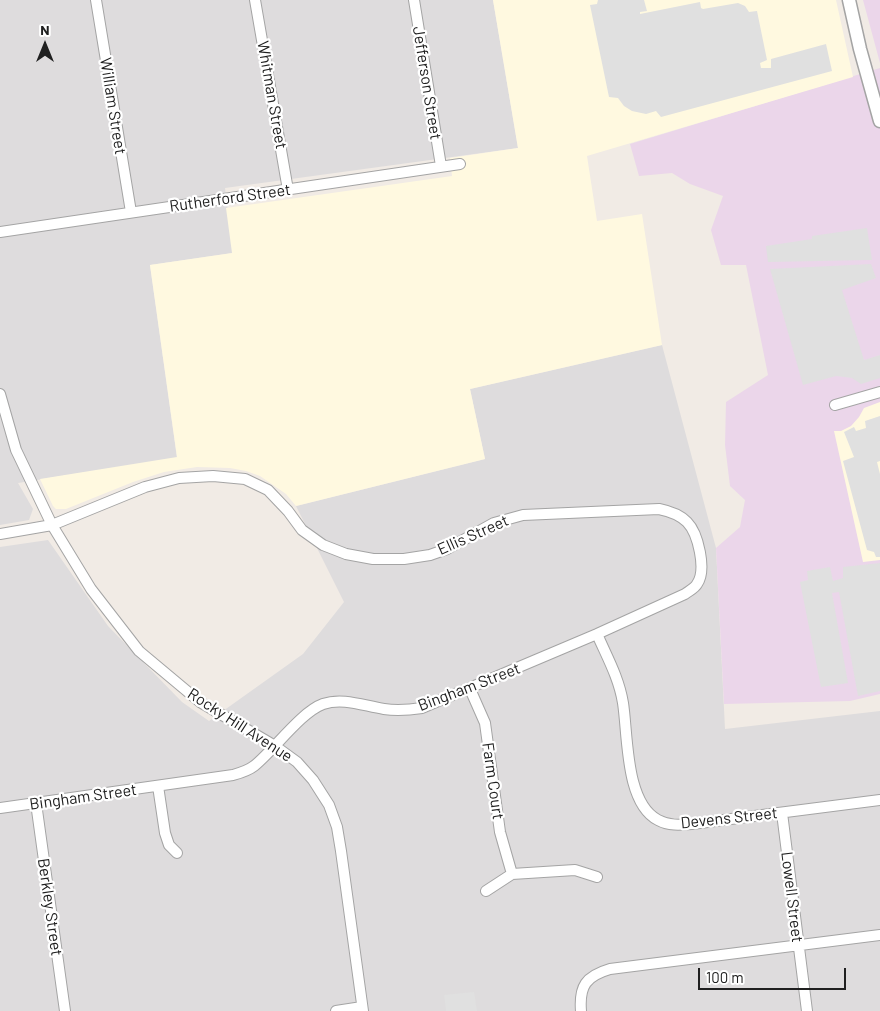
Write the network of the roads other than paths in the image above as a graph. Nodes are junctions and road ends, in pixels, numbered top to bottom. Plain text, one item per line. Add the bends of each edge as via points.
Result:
1 (96, 0) edge
2 (255, 0) edge
3 (414, 0) edge
4 (849, 0) edge
5 (880, 121) edge
6 (460, 164) dead end
7 (441, 166) junction
8 (288, 190) junction
9 (131, 212) junction
10 (0, 232) edge
11 (880, 392) edge
12 (0, 394) edge
13 (835, 406) dead end
14 (52, 525) junction
15 (0, 534) edge
16 (702, 573) joint
17 (597, 634) junction
18 (470, 689) junction
19 (275, 746) junction
20 (158, 786) junction
21 (880, 800) edge
22 (36, 803) junction
23 (0, 808) edge
24 (782, 813) junction
25 (178, 853) dead end
26 (512, 874) junction
27 (597, 877) dead end
28 (486, 891) dead end
29 (880, 935) edge
30 (799, 946) junction
31 (362, 1009) edge
32 (65, 1011) edge
33 (336, 1011) edge
34 (581, 1011) edge
35 (807, 1011) edge

1 - 9 street, William Street
2 - 8 street, Whitman Street
3 - 7 street, Jefferson Street
4 - 5 street
6 - 7 street, Rutherford Street
7 - 8 street, Rutherford Street
8 - 9 street, Rutherford Street
9 - 10 street, Rutherford Street
11 - 13 street
12 - 14 street, Rocky Hill Avenue via 16,450
14 - 15 street, Ellis Street
14 - 16 street, Ellis Street via 145,487 179,478 213,476 245,479 268,490 302,530 323,545 373,560 430,554 494,523 523,515 659,509 673,512 688,522 701,557
14 - 19 street, Rocky Hill Avenue via 90,589 139,650 200,702
16 - 17 street, Bingham Street via 697,584 685,594
17 - 18 street, Bingham Street
17 - 24 street, Devens Street via 618,681 633,782 638,799 647,812 674,825
18 - 19 street, Bingham Street via 406,711 335,701 322,704 309,712
18 - 26 street, Farm Court via 485,724 500,832
19 - 20 street, Bingham Street via 253,767 233,775
19 - 31 street, Rocky Hill Avenue via 314,780 337,827
20 - 22 street, Bingham Street
20 - 25 street via 165,833 169,845
21 - 24 street, Devens Street
22 - 23 street, Bingham Street
22 - 32 street, Berkley Street
24 - 30 street, Lowell Street
26 - 27 street via 575,870
26 - 28 street
29 - 30 street
30 - 34 street via 595,973 585,983 580,998
30 - 35 street, Lowell Street
31 - 33 street

